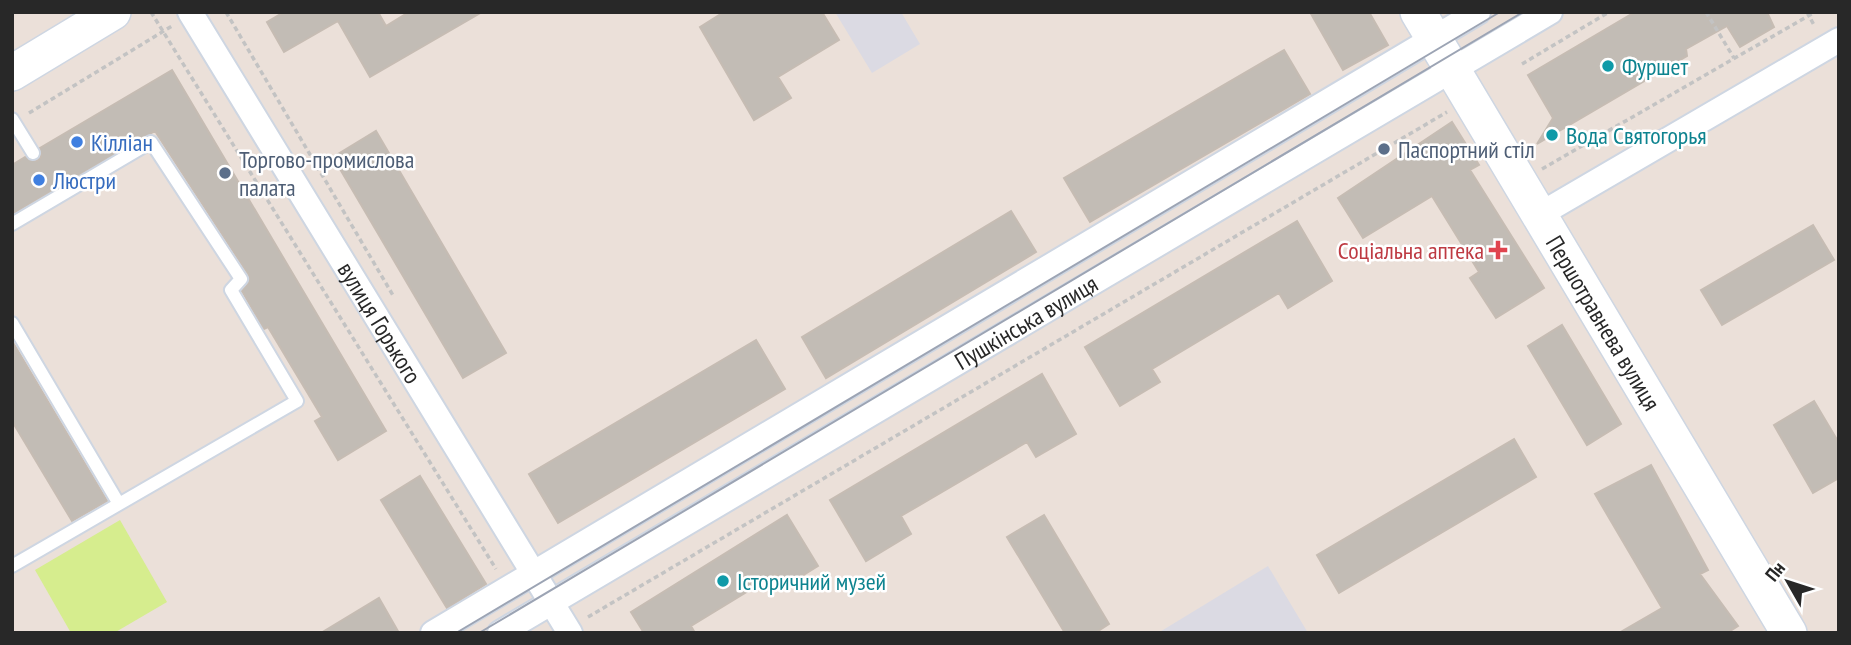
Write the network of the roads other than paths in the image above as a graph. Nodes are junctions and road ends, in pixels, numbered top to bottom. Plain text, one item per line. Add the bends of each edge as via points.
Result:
1 (113, 12) edge
2 (1478, 12) edge
3 (1550, 12) edge
4 (191, 13) edge
5 (1425, 26) edge
6 (1839, 40) edge
7 (12, 73) edge
8 (1462, 84) junction
9 (13, 121) edge
10 (33, 153) dead end
11 (1539, 215) junction
12 (12, 224) edge
13 (12, 323) edge
14 (119, 504) junction
15 (12, 566) edge
16 (535, 571) junction
17 (551, 602) junction
18 (569, 632) edge
19 (433, 633) edge
20 (500, 633) edge
21 (1789, 633) edge

1 - 7 street
2 - 5 street, Пушкінська вулиця
3 - 8 street, Пушкінська вулиця
4 - 16 street, вулиця Горького
5 - 8 street, Першотравнева вулиця
5 - 16 street, Пушкінська вулиця
6 - 11 street
8 - 11 street, Першотравнева вулиця
8 - 17 street, Пушкінська вулиця
9 - 10 lane
11 - 21 street, Першотравнева вулиця
12 - 14 lane via 151,142 240,279 231,290 297,401
13 - 14 lane
14 - 15 lane
16 - 17 street, вулиця Горького
16 - 19 street, Пушкінська вулиця
17 - 18 street, вулиця Горького
17 - 20 street, Пушкінська вулиця

